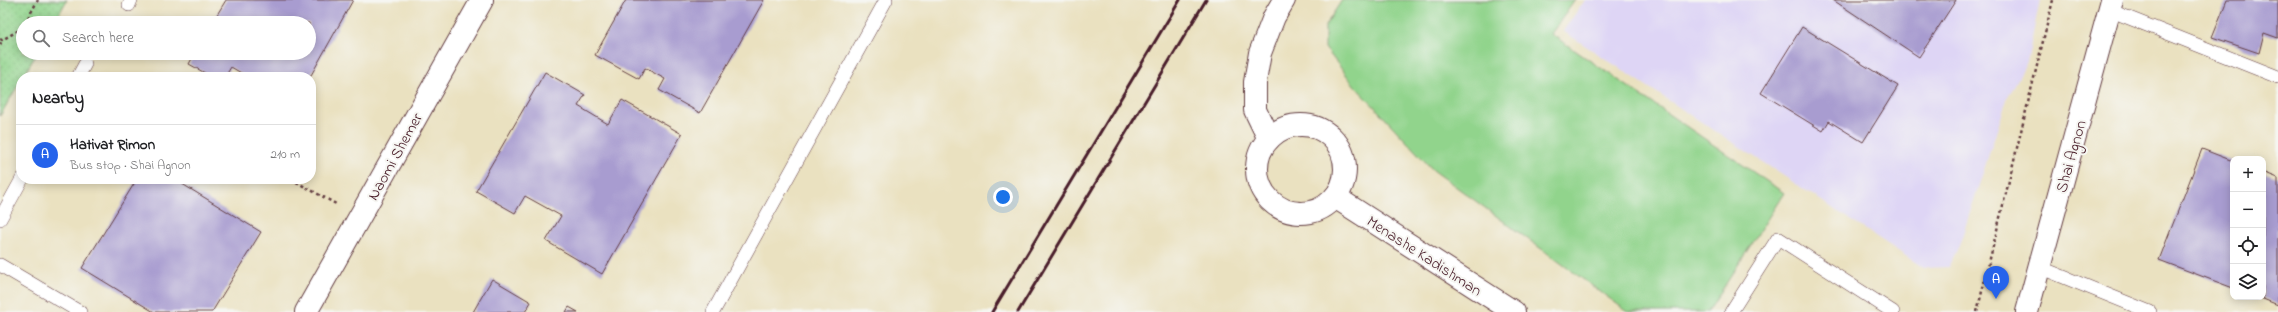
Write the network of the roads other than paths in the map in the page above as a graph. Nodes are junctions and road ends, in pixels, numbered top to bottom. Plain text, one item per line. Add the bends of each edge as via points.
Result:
1 (482, 0) edge
2 (886, 0) edge
3 (1284, 0) edge
4 (2110, 5) edge
5 (85, 64) dead end
6 (81, 72) edge
7 (2278, 77) edge
8 (1269, 139) junction
9 (19, 184) edge
10 (1335, 197) junction
11 (0, 219) edge
12 (0, 265) edge
13 (2039, 267) junction
14 (80, 312) edge
15 (306, 312) edge
16 (712, 312) edge
17 (1514, 312) edge
18 (1731, 312) edge
19 (1893, 312) edge
20 (2027, 312) edge
21 (2150, 312) edge

1 - 15 street, Naomi Shemer
2 - 16 lane
3 - 8 street via 1274,17 1260,53 1255,82 1255,110
4 - 7 lane
4 - 13 street, Shai Agnon
5 - 6 lane
8 - 10 street via 1281,130 1296,126 1324,132 1335,142 1342,155 1345,170 1342,184
8 - 10 street via 1261,150 1257,178 1262,191 1271,202 1283,210 1304,213 1324,206
9 - 11 lane
10 - 17 street, Menashe Kadishman
12 - 14 lane
13 - 20 street, Shai Agnon
13 - 21 lane
18 - 19 lane via 1778,238

